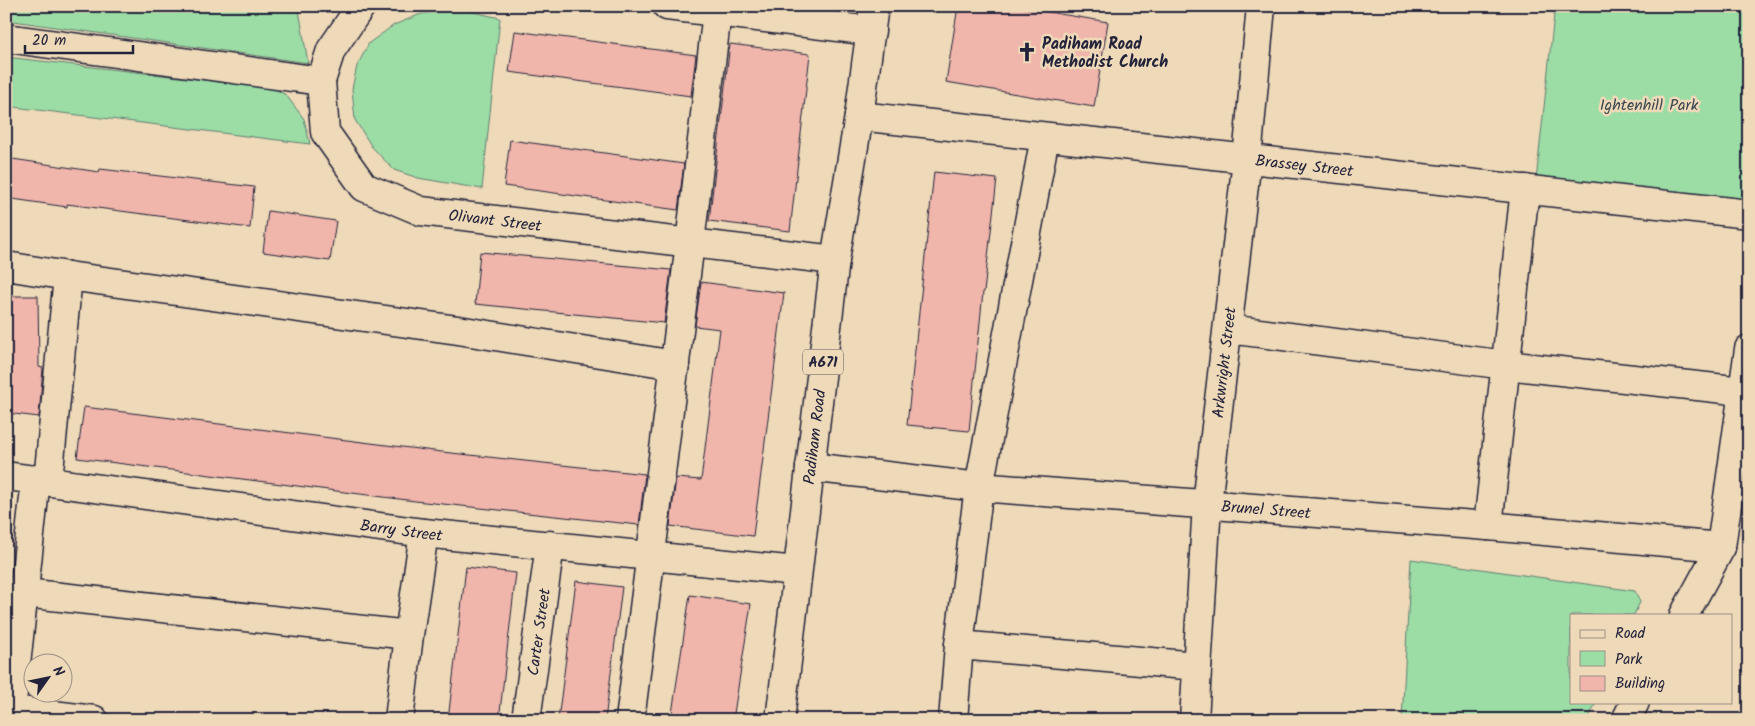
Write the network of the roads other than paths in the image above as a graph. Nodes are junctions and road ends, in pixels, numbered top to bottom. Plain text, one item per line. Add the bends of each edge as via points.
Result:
1 (361, 6) edge
2 (667, 6) edge
3 (1261, 6) edge
4 (717, 12) junction
5 (873, 19) edge
6 (6, 38) edge
7 (321, 81) junction
8 (859, 116) junction
9 (1045, 137) junction
10 (1247, 159) junction
11 (1525, 189) junction
12 (1749, 214) edge
13 (690, 243) junction
14 (836, 260) junction
15 (6, 266) edge
16 (68, 276) junction
17 (1228, 329) junction
18 (1749, 349) edge
19 (675, 365) junction
20 (1506, 365) junction
21 (1743, 391) junction
22 (810, 467) junction
23 (6, 476) edge
24 (42, 480) junction
25 (979, 487) junction
26 (1207, 504) junction
27 (1488, 526) junction
28 (424, 533) junction
29 (550, 544) junction
30 (1721, 547) junction
31 (650, 555) junction
32 (797, 571) junction
33 (24, 593) junction
34 (1685, 614) edge
35 (409, 635) junction
36 (960, 645) junction
37 (1197, 666) junction
38 (1635, 704) edge
39 (10, 715) edge
40 (94, 720) edge
41 (399, 720) edge
42 (526, 720) edge
43 (630, 720) edge
44 (780, 720) edge
45 (953, 720) edge
46 (1194, 720) edge
47 (1626, 720) edge

1 - 7 street, Olivant Street via 331,50
2 - 4 street
3 - 10 street, Arkwright Street
4 - 5 street
4 - 13 street
5 - 8 street, Padiham Road / A671
6 - 7 street
7 - 13 street, Olivant Street via 325,132 364,187 421,211
8 - 9 street, Brassey Street
8 - 14 street, Padiham Road / A671
9 - 10 street, Brassey Street
9 - 25 street
10 - 11 street, Brassey Street
10 - 17 street, Arkwright Street
11 - 12 street, Brassey Street
11 - 20 street
13 - 14 street, Olivant Street
13 - 19 street
14 - 22 street, Padiham Road / A671
15 - 16 street
16 - 19 street via 458,330
16 - 24 street
17 - 20 street
17 - 26 street, Arkwright Street
18 - 21 street
19 - 31 street
20 - 21 street
20 - 27 street
21 - 30 street
22 - 25 street, Brunel Street
22 - 32 street, Padiham Road / A671
23 - 24 street, Barry Street
24 - 28 street, Barry Street
24 - 33 street
25 - 26 street, Brunel Street
25 - 36 street
26 - 27 street, Brunel Street
26 - 37 street, Arkwright Street
27 - 30 street, Brunel Street
28 - 29 street, Barry Street
28 - 35 street
29 - 31 street, Barry Street
29 - 42 street, Carter Street
30 - 34 street
31 - 32 street, Barry Street
31 - 43 street
32 - 44 street, Padiham Road / A671
33 - 35 street
33 - 39 street
35 - 41 street
36 - 37 street
36 - 45 street
37 - 46 street, Arkwright Street
38 - 47 street
39 - 40 street

